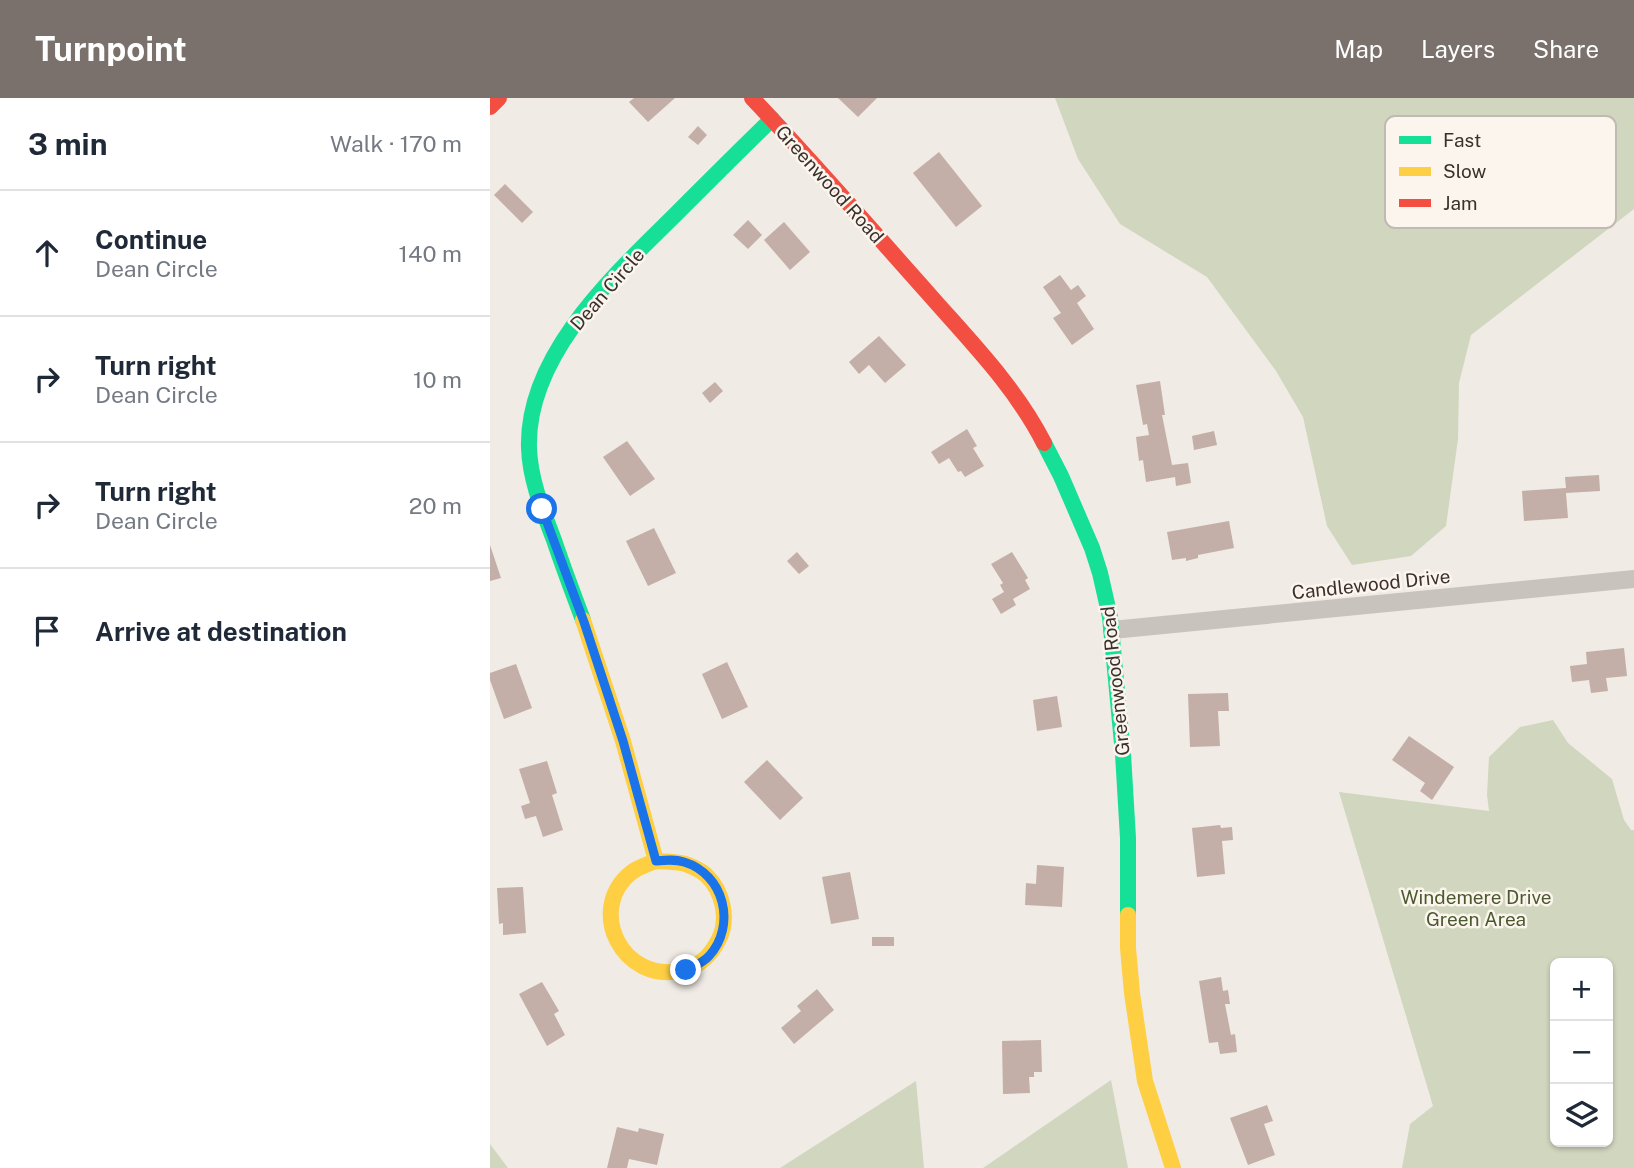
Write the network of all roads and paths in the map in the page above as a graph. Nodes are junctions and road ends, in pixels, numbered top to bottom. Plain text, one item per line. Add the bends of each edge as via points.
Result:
1 (499, 98) edge
2 (752, 98) edge
3 (490, 107) edge
4 (772, 120) junction
5 (1634, 579) edge
6 (1112, 631) junction
7 (656, 861) junction
8 (1172, 1168) edge

1 - 3 street
2 - 4 street, Greenwood Road
4 - 6 street, Greenwood Road via 1004,380 1035,425 1092,548
4 - 7 street, Dean Circle via 582,313 552,358 531,423 529,448 542,509 623,741
5 - 6 street, Candlewood Drive
6 - 8 street, Greenwood Road via 1128,838 1132,993 1145,1081
7 - 7 street via 625,879 613,900 611,925 620,947 637,964 673,973 708,957 722,934 724,908 715,884 695,866

